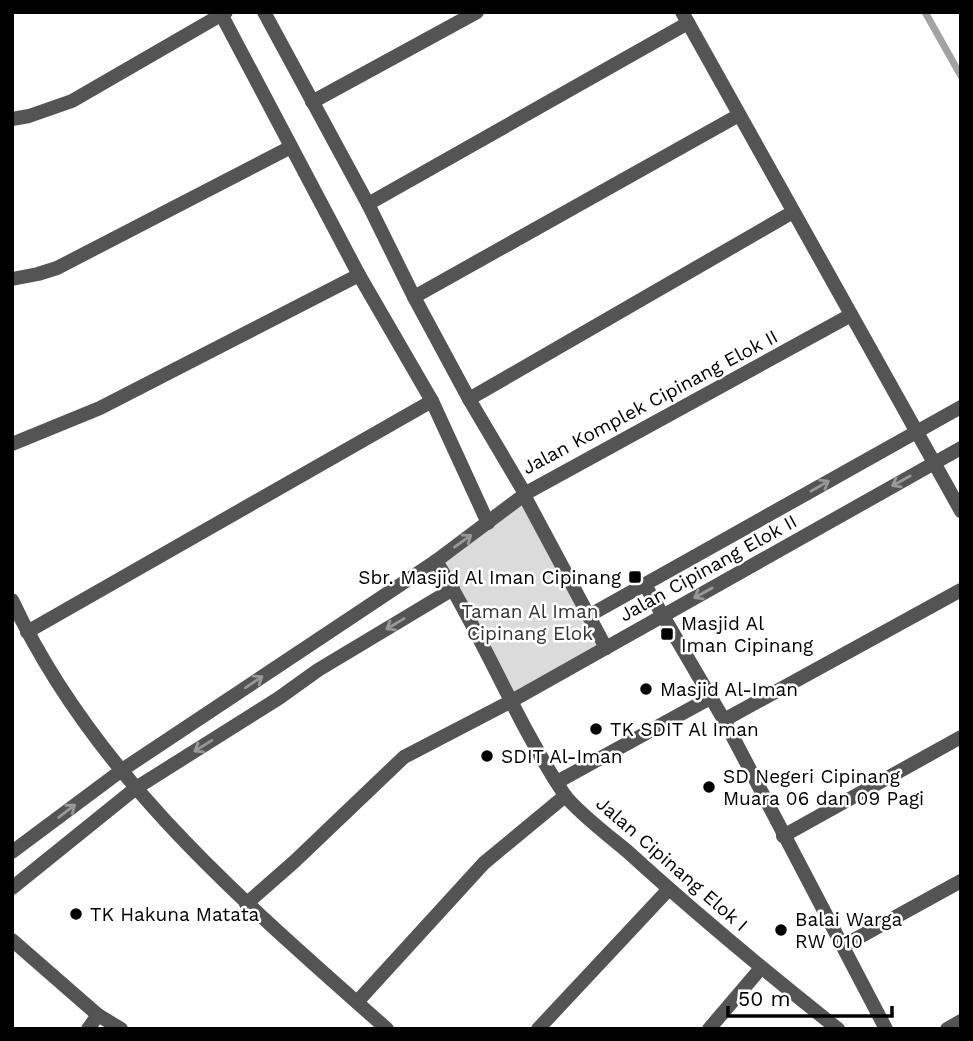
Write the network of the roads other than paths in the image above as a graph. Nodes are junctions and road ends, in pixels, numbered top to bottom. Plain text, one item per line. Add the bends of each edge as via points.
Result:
1 (264, 12) edge
2 (477, 12) edge
3 (223, 13) edge
4 (685, 18) edge
5 (312, 102) junction
6 (740, 115) junction
7 (12, 119) edge
8 (291, 147) junction
9 (368, 204) junction
10 (793, 212) junction
11 (359, 275) junction
12 (12, 278) edge
13 (414, 297) junction
14 (851, 315) junction
15 (469, 399) junction
16 (432, 401) junction
17 (961, 407) edge
18 (916, 431) junction
19 (12, 444) edge
20 (961, 448) edge
21 (934, 463) junction
22 (524, 494) junction
23 (961, 511) edge
24 (488, 523) junction
25 (436, 561) junction
26 (645, 585) junction
27 (453, 589) junction
28 (961, 590) edge
29 (12, 600) edge
30 (590, 615) junction
31 (663, 616) junction
32 (27, 632) junction
33 (606, 648) junction
34 (710, 698) junction
35 (511, 701) junction
36 (723, 720) junction
37 (961, 737) edge
38 (122, 770) junction
39 (557, 782) junction
40 (136, 788) junction
41 (565, 796) junction
42 (783, 836) junction
43 (12, 852) edge
44 (961, 881) edge
45 (12, 888) edge
46 (669, 889) junction
47 (246, 904) junction
48 (12, 940) edge
49 (843, 946) junction
50 (761, 968) junction
51 (357, 1002) junction
52 (98, 1015) junction
53 (961, 1021) edge
54 (88, 1029) edge
55 (121, 1029) edge
56 (387, 1029) edge
57 (538, 1029) edge
58 (709, 1029) edge
59 (838, 1029) edge
60 (886, 1029) edge
61 (947, 1029) edge

1 - 5 street, Jalan Komplek Cipinang Elok II
2 - 5 street
3 - 7 street via 72,101
3 - 8 street
4 - 6 street
4 - 9 street
5 - 9 street, Jalan Komplek Cipinang Elok II
6 - 10 street
6 - 13 street
8 - 11 street
8 - 12 street via 57,268
9 - 13 street, Jalan Komplek Cipinang Elok II
10 - 14 street
10 - 15 street
11 - 16 street
11 - 19 street via 100,408
13 - 15 street, Jalan Komplek Cipinang Elok II
14 - 18 street
14 - 22 street, Jalan Komplek Cipinang Elok II
15 - 22 street, Jalan Komplek Cipinang Elok II
16 - 24 street
16 - 32 street
17 - 18 street, Jalan Cipinang Elok II
18 - 21 street
26 -> 18 street, Jalan Cipinang Elok II
20 - 21 street, Jalan Cipinang Elok II
21 - 23 street
21 -> 31 street, Jalan Cipinang Elok II
22 - 24 street
22 - 30 street
25 -> 24 street
25 - 27 street
38 -> 25 street
26 - 30 street, Jalan Cipinang Elok II
26 - 31 street
27 - 35 street
27 -> 40 street
28 - 36 street
29 - 32 street
30 - 33 street
31 - 33 street, Jalan Cipinang Elok II
31 - 34 street
32 - 38 street via 91,734
33 - 35 street, Jalan Cipinang Elok II
34 - 36 street
34 - 39 street
35 - 39 street, Jalan Cipinang Elok I
35 - 47 street, Jalan Cipinang Elok II via 404,757
36 - 42 street
37 - 42 street
38 - 40 street
43 -> 38 street
39 - 41 street, Jalan Cipinang Elok I
40 - 45 street
40 - 47 street
41 - 46 street, Jalan Cipinang Elok I
41 - 51 street via 484,863
42 - 49 street
44 - 49 street
46 - 50 street, Jalan Cipinang Elok I
46 - 57 street
47 - 51 street
48 - 52 street
49 - 60 street
50 - 58 street
50 - 59 street, Jalan Cipinang Elok I
51 - 56 street
52 - 54 street
52 - 55 street
53 - 61 street

